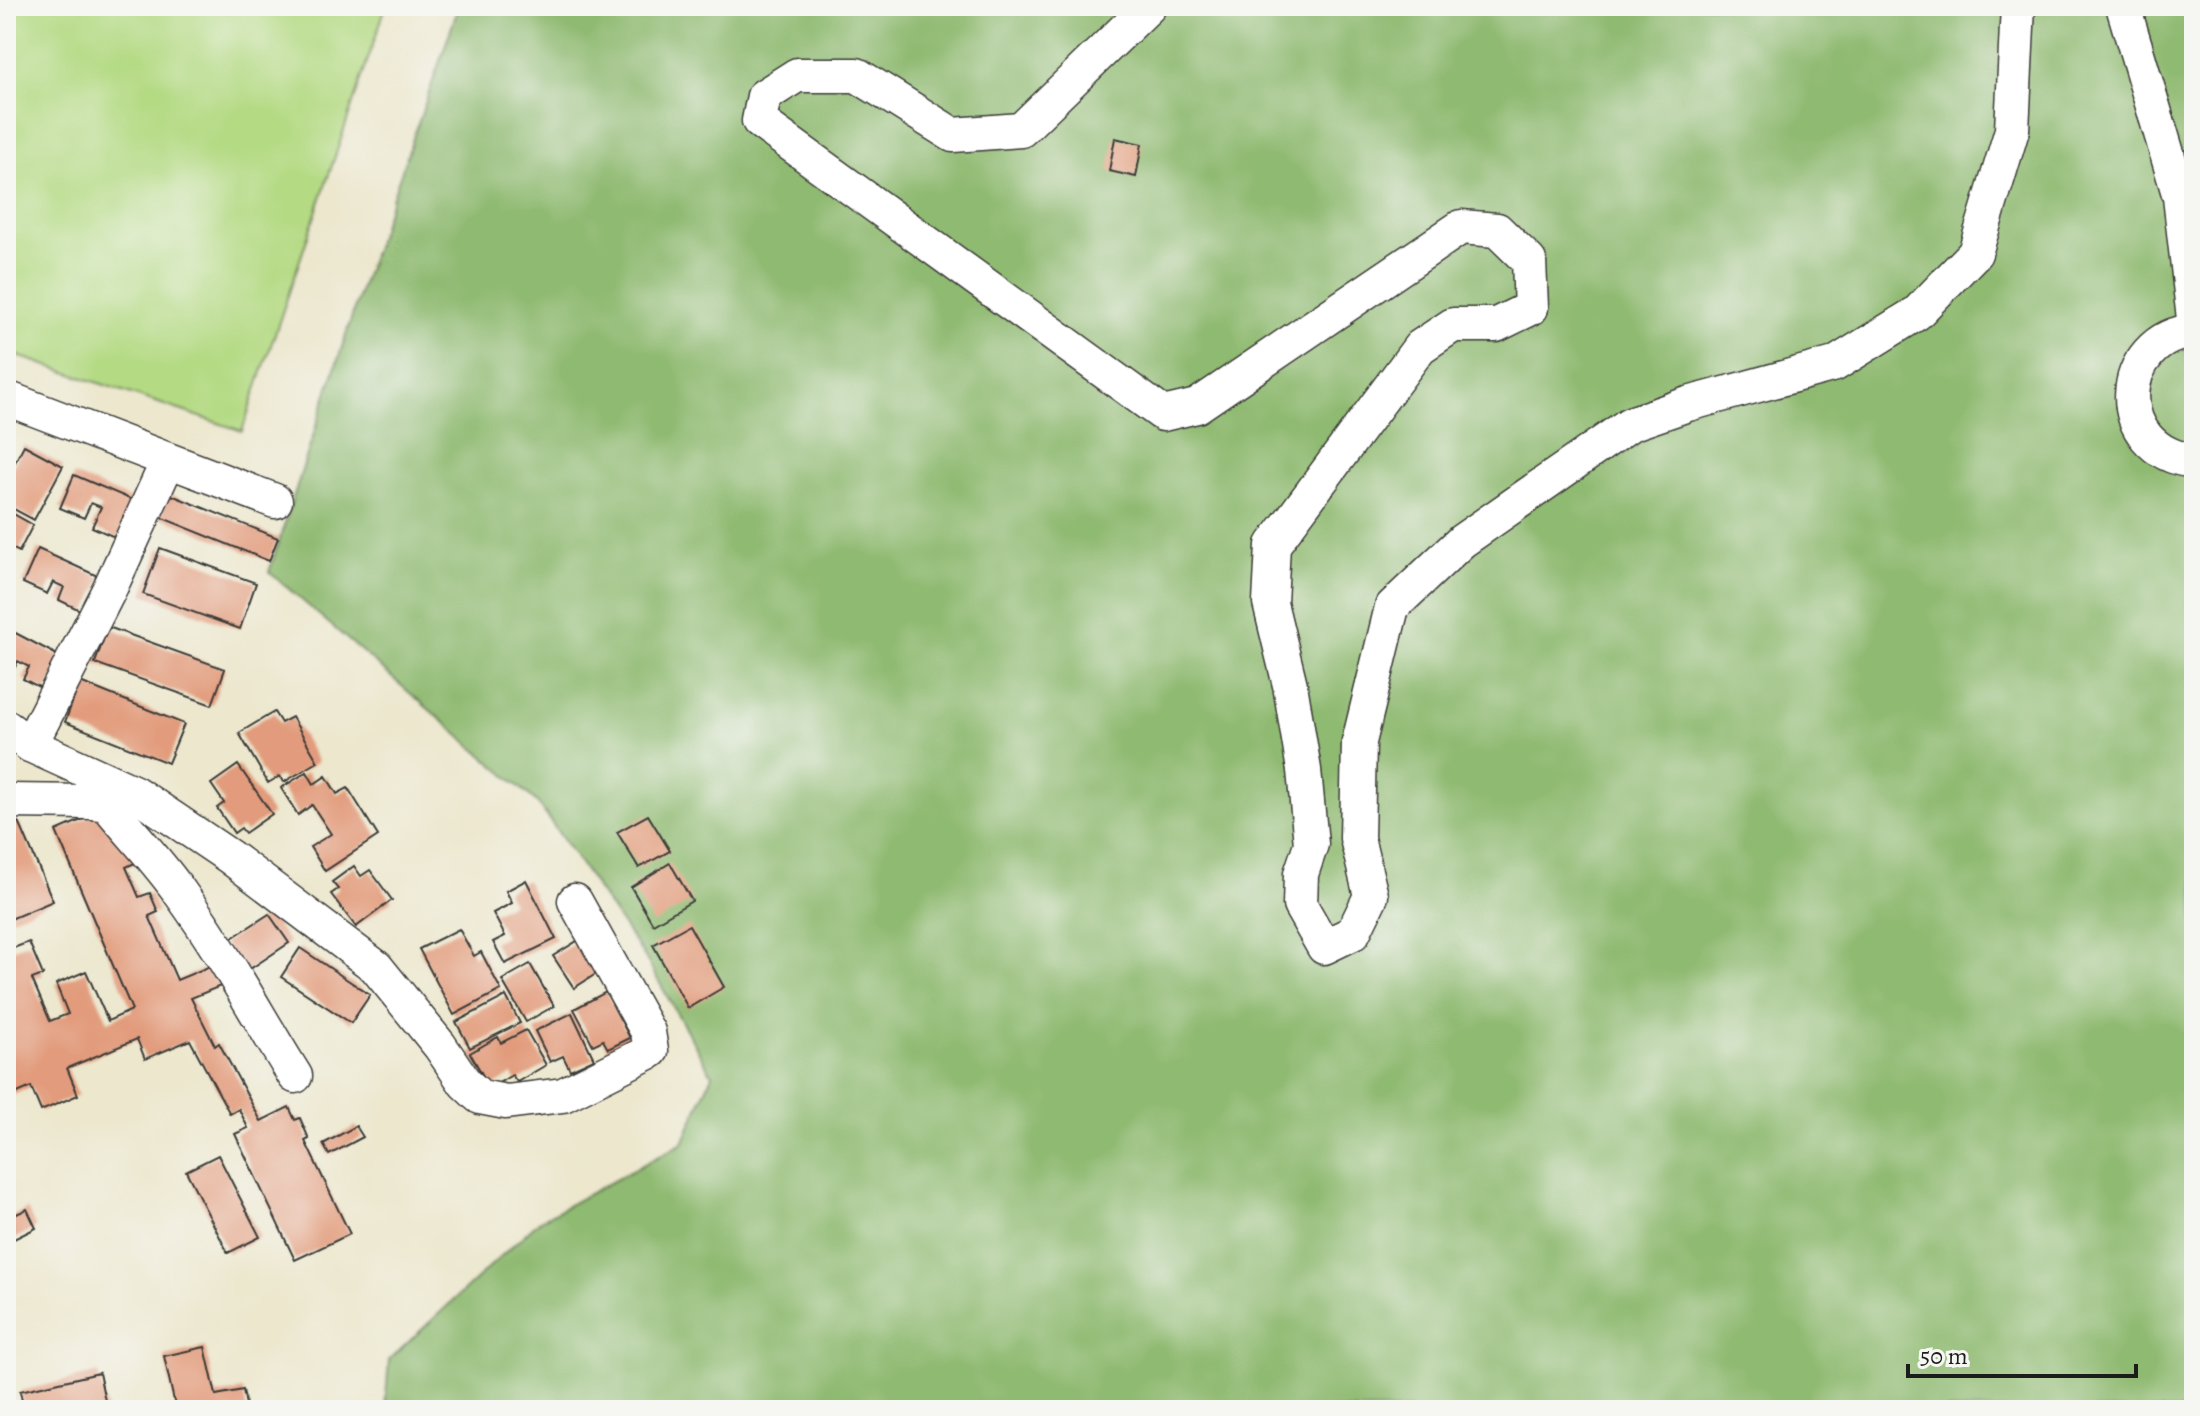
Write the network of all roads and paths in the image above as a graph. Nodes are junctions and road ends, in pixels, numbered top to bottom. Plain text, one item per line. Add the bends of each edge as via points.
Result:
1 (1149, 6) edge
2 (2018, 6) edge
3 (2123, 6) edge
4 (2194, 319) edge
5 (2194, 331) edge
6 (6, 398) edge
7 (168, 461) junction
8 (2194, 461) edge
9 (275, 501) dead end
10 (18, 736) edge
11 (6, 801) edge
12 (575, 901) dead end
13 (295, 1076) dead end

1 - 2 street via 1021,130 953,135 857,75 797,75 764,96 759,121 1163,414 1197,406 1461,227 1497,230 1529,261 1531,308 1496,325 1453,325 1420,347 1273,545 1270,603 1290,685 1311,844 1301,874 1300,905 1324,947 1353,933 1371,896 1357,838 1359,742 1392,607 1462,541 1630,424 1835,364 1917,313 1975,253 2012,130
3 - 4 street via 2180,197
5 - 8 street via 2165,340 2146,355 2134,379 2131,403 2151,445
6 - 7 street
7 - 9 street
7 - 10 street via 110,588
10 - 12 street via 135,793 376,967 480,1097 506,1102 563,1095 651,1051 648,1032
11 - 13 street via 107,804 180,891

